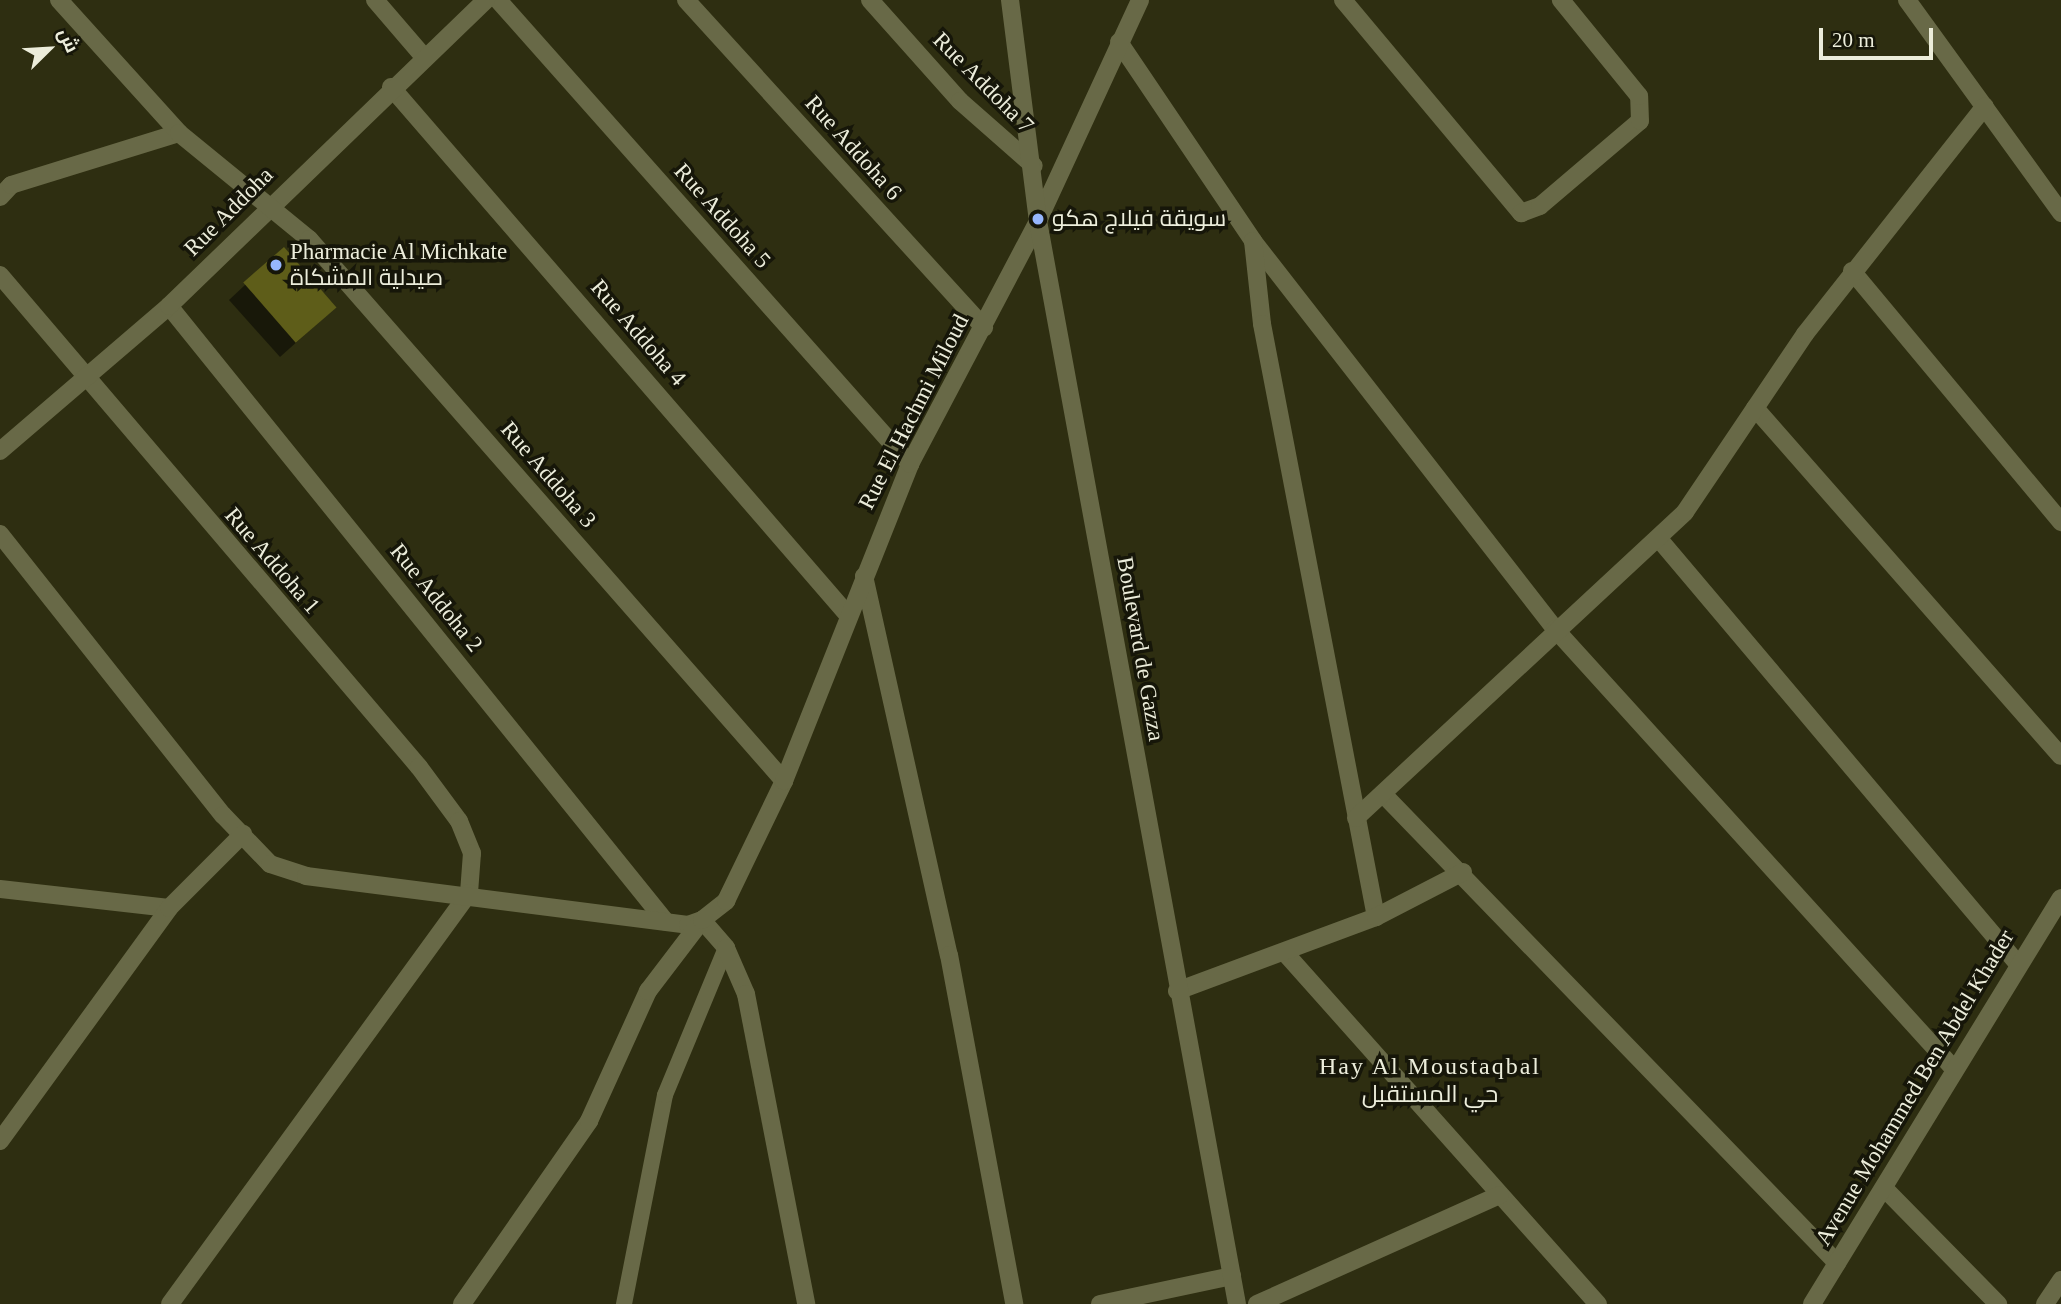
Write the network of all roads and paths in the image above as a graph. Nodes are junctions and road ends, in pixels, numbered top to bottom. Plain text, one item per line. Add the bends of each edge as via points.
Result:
1 (59, 0) edge
2 (375, 0) edge
3 (486, 0) edge
4 (498, 0) edge
5 (685, 0) edge
6 (870, 0) edge
7 (1010, 0) edge
8 (1140, 0) edge
9 (1343, 0) edge
10 (1561, 0) edge
11 (1907, 0) edge
12 (1119, 43) junction
13 (424, 57) junction
14 (391, 87) junction
15 (1985, 106) junction
16 (179, 133) junction
17 (1034, 166) junction
18 (4, 186) edge
19 (268, 208) junction
20 (2061, 214) edge
21 (1038, 221) junction
22 (1253, 241) junction
23 (1852, 271) junction
24 (0, 275) edge
25 (169, 306) junction
26 (984, 328) junction
27 (88, 380) junction
28 (1755, 408) junction
29 (0, 451) edge
30 (910, 464) junction
31 (2061, 522) edge
32 (0, 534) edge
33 (1659, 539) junction
34 (864, 576) junction
35 (847, 614) junction
36 (1555, 629) junction
37 (2061, 756) edge
38 (785, 781) junction
39 (1385, 796) junction
40 (1356, 818) junction
41 (243, 834) junction
42 (1462, 872) junction
43 (0, 889) edge
44 (469, 893) junction
45 (2061, 898) edge
46 (169, 908) junction
47 (1376, 917) junction
48 (702, 920) junction
49 (666, 922) junction
50 (726, 948) junction
51 (1286, 954) junction
52 (2017, 963) junction
53 (1177, 991) junction
54 (1953, 1068) junction
55 (0, 1142) edge
56 (1884, 1188) junction
57 (1500, 1195) junction
58 (1837, 1263) junction
59 (1232, 1276) junction
60 (2061, 1280) edge
61 (1589, 1302) edge
62 (170, 1304) edge
63 (462, 1304) edge
64 (624, 1304) edge
65 (806, 1304) edge
66 (1014, 1304) edge
67 (1100, 1304) edge
68 (1237, 1304) edge
69 (1257, 1304) edge
70 (1811, 1304) edge
71 (1997, 1304) edge
72 (2045, 1304) edge

1 - 16 street, Rue Addoha 3
2 - 13 street
3 - 13 street, Rue Addoha
4 - 30 street, Rue Addoha 5
5 - 26 street, Rue Addoha 6
6 - 17 street, Rue Addoha 7 via 960,101
7 - 17 street, Boulevard de Gazza
8 - 12 street, Rue El Hachmi Miloud
9 - 10 street via 1521,213 1540,206 1640,121 1639,96
11 - 15 street
12 - 21 street, Rue El Hachmi Miloud
12 - 22 street
13 - 14 street, Rue Addoha
14 - 19 street, Rue Addoha
14 - 35 street, Rue Addoha 4
15 - 20 street
15 - 23 street
16 - 18 street
16 - 19 street, Rue Addoha 3
17 - 21 street, Boulevard de Gazza
19 - 25 street, Rue Addoha
19 - 38 street, Rue Addoha 3 via 309,239
21 - 26 street, Rue El Hachmi Miloud
21 - 53 street, Boulevard de Gazza
22 - 36 street
22 - 40 street via 1262,324
23 - 28 street
23 - 31 street
24 - 27 street, Rue Addoha 1
25 - 27 street, Rue Addoha
25 - 49 street, Rue Addoha 2
26 - 30 street, Rue El Hachmi Miloud
27 - 29 street, Rue Addoha
27 - 44 street, Rue Addoha 1 via 451,810 472,853
28 - 33 street via 1685,512
28 - 37 street
30 - 34 street, Rue El Hachmi Miloud
32 - 41 street
33 - 36 street
33 - 52 street
34 - 35 street, Rue El Hachmi Miloud
34 - 66 street via 949,955
35 - 38 street, Rue El Hachmi Miloud
36 - 39 street
36 - 54 street
38 - 48 street, Rue El Hachmi Miloud via 726,901
39 - 40 street
39 - 42 street
40 - 47 street
41 - 44 street via 270,864 306,876
41 - 46 street
42 - 47 street
42 - 58 street
43 - 46 street
44 - 49 street
44 - 62 street
45 - 52 street, Avenue Mohammed Ben Abdel Khader
46 - 55 street
47 - 51 street
48 - 49 street
48 - 50 street
48 - 63 street, Rue El Hachmi Miloud via 648,991 589,1121
50 - 64 lane via 665,1096
50 - 65 street via 763,1058
51 - 53 street
51 - 57 street
52 - 54 street, Avenue Mohammed Ben Abdel Khader
53 - 59 street, Boulevard de Gazza
54 - 56 street, Avenue Mohammed Ben Abdel Khader
56 - 58 street, Avenue Mohammed Ben Abdel Khader
56 - 71 street
57 - 61 street
57 - 69 street
58 - 70 street, Avenue Mohammed Ben Abdel Khader
59 - 67 street
59 - 68 street, Boulevard de Gazza
60 - 72 street

